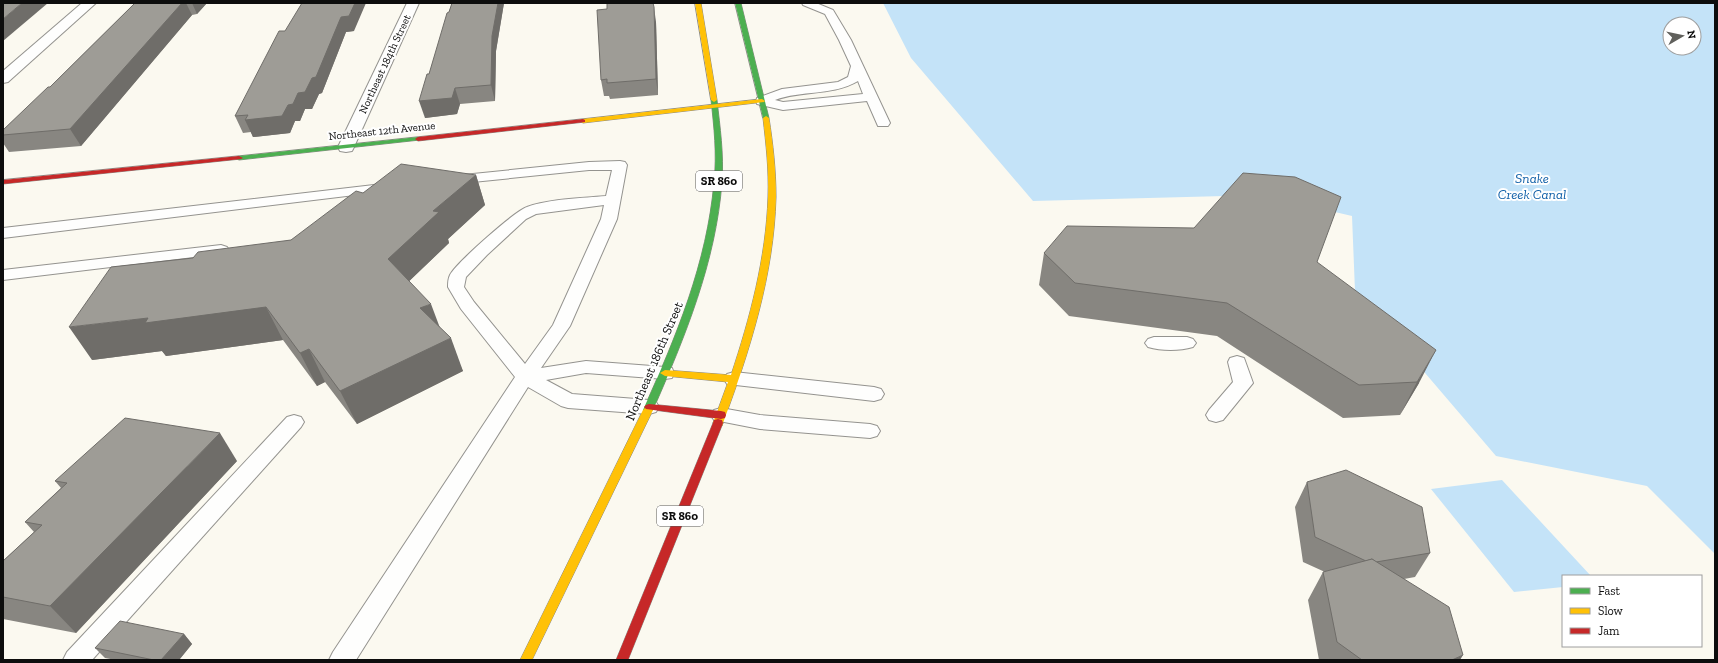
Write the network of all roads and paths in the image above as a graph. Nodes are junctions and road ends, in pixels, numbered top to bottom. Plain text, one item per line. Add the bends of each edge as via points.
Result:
1 (90, 3) edge
2 (413, 3) edge
3 (698, 3) edge
4 (738, 3) edge
5 (807, 3) edge
6 (857, 66) junction
7 (3, 79) edge
8 (871, 97) junction
9 (762, 101) junction
10 (716, 107) junction
11 (883, 123) dead end
12 (346, 147) junction
13 (441, 181) edge
14 (3, 182) edge
15 (404, 186) edge
16 (374, 189) junction
17 (613, 200) junction
18 (349, 207) edge
19 (3, 233) edge
20 (234, 248) edge
21 (3, 275) edge
22 (1154, 343) dead end
23 (1187, 343) dead end
24 (1236, 362) dead end
25 (521, 372) junction
26 (665, 373) junction
27 (734, 379) junction
28 (874, 394) dead end
29 (649, 407) junction
30 (721, 415) junction
31 (1216, 415) dead end
32 (294, 422) dead end
33 (870, 431) dead end
34 (76, 660) edge
35 (342, 660) edge
36 (526, 660) edge
37 (622, 660) edge

1 - 7 street
2 - 12 street, Northeast 184th Street
3 - 10 main road, Northeast 186th Street / SR 860
4 - 9 main road, SR 860
5 - 6 lane via 829,12
6 - 8 lane
6 - 9 lane via 853,79 842,85 782,93
8 - 9 lane via 783,106
8 - 11 lane
9 - 10 main road, Northeast 12th Avenue
9 - 27 main road, SR 860 via 770,149 773,192 771,217 764,270 743,355
10 - 12 main road, Northeast 12th Avenue
10 - 26 main road, Northeast 186th Street / SR 860 via 720,157 713,227 688,318
12 - 14 main road, Northeast 12th Avenue
13 - 17 lane via 620,165
15 - 16 lane
16 - 18 lane
16 - 19 lane
17 - 25 lane via 609,220 561,326
17 - 25 lane via 532,210 521,216 458,276 456,287 467,305
20 - 21 lane
22 - 23 lane
24 - 31 lane via 1243,383
25 - 26 lane via 586,367
25 - 29 lane via 568,401
25 - 35 lane
26 - 27 main road
26 - 29 main road, Northeast 186th Street / SR 860
27 - 28 lane
27 - 30 main road, SR 860
29 - 30 main road
29 - 36 main road, Northeast 186th Street / SR 860
30 - 33 lane via 760,422
30 - 37 main road, SR 860
32 - 34 lane

